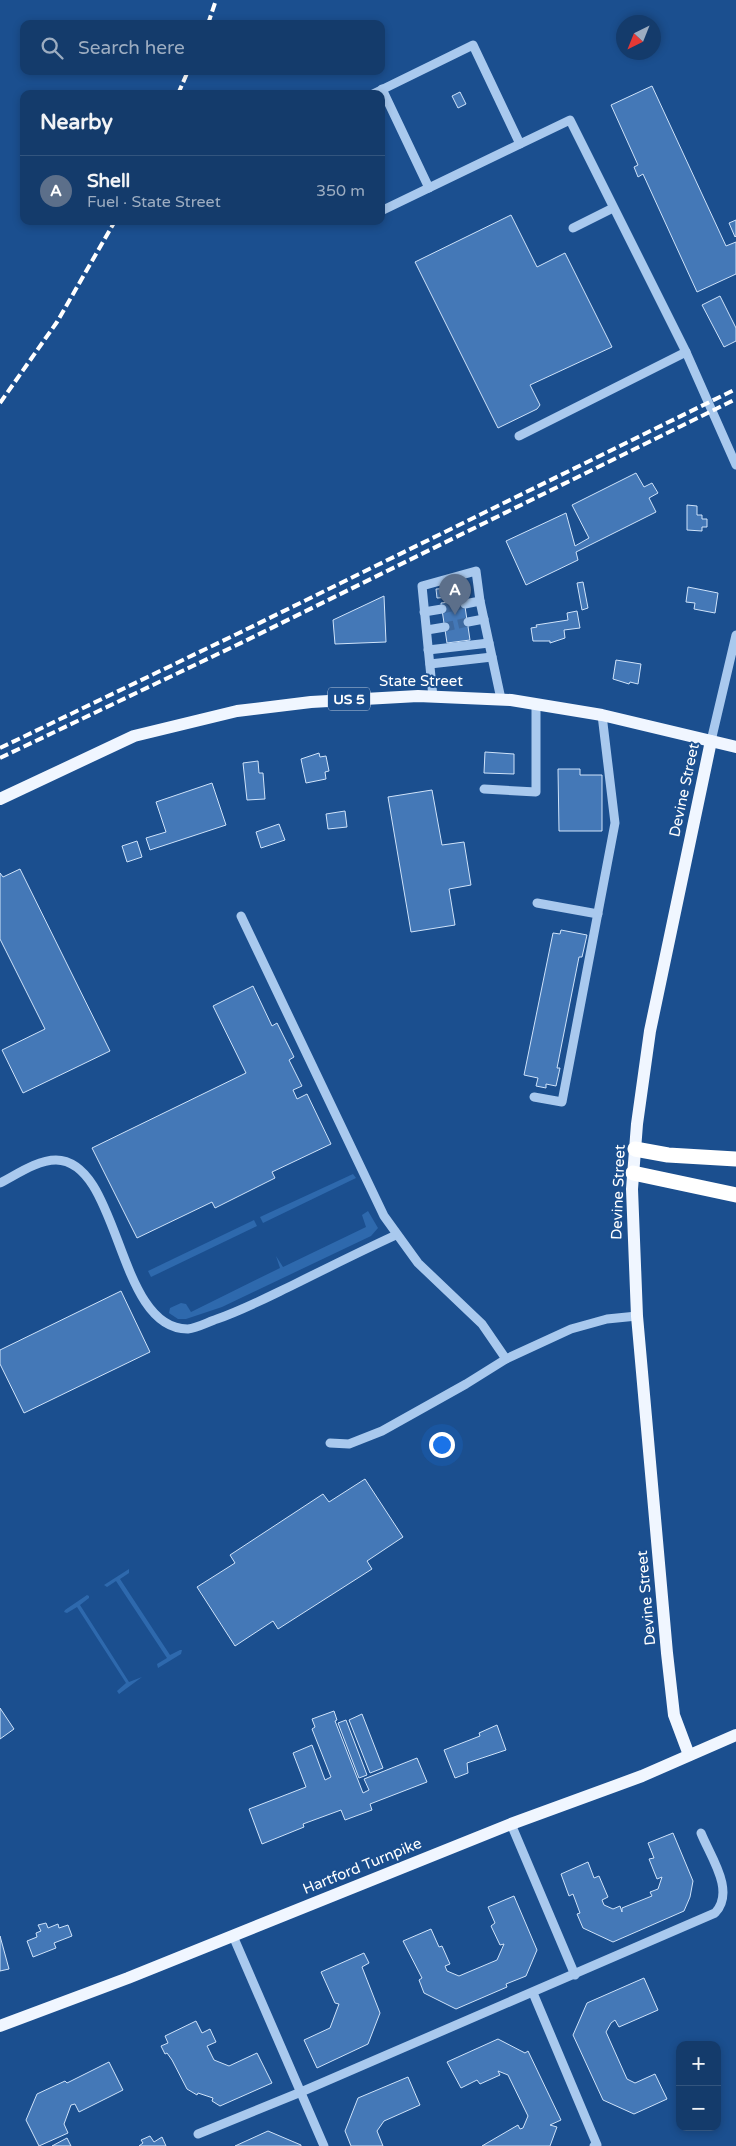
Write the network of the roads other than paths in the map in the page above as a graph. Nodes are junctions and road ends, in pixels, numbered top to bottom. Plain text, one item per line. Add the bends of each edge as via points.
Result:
1 (382, 89) edge
2 (385, 95) edge
3 (520, 144) junction
4 (429, 188) junction
5 (613, 208) junction
6 (385, 209) edge
7 (572, 228) dead end
8 (686, 352) junction
9 (519, 436) dead end
10 (736, 465) edge
11 (480, 601) junction
12 (465, 604) tunnel mouth
13 (442, 609) tunnel mouth
14 (424, 612) junction
15 (484, 619) junction
16 (468, 622) tunnel mouth
17 (445, 627) tunnel mouth
18 (426, 630) junction
19 (736, 635) edge
20 (489, 642) junction
21 (428, 650) junction
22 (492, 657) junction
23 (430, 664) junction
24 (433, 696) junction
25 (501, 700) junction
26 (536, 704) junction
27 (602, 716) junction
28 (711, 741) junction
29 (736, 747) edge
30 (484, 789) dead end
31 (0, 800) edge
32 (537, 903) dead end
33 (598, 914) junction
34 (241, 916) dead end
35 (534, 1097) dead end
36 (635, 1149) junction
37 (736, 1159) edge
38 (633, 1174) junction
39 (0, 1183) edge
40 (736, 1195) edge
41 (396, 1234) junction
42 (637, 1316) junction
43 (506, 1358) junction
44 (330, 1443) dead end
45 (736, 1735) edge
46 (689, 1755) junction
47 (512, 1824) junction
48 (701, 1833) dead end
49 (233, 1936) junction
50 (575, 1975) junction
51 (533, 1993) junction
52 (0, 2026) edge
53 (301, 2092) junction
54 (198, 2134) dead end
55 (324, 2146) edge
56 (594, 2146) edge

1 - 3 street via 473,45
2 - 4 street
3 - 4 street
3 - 5 street via 570,120
4 - 6 street
5 - 7 street
5 - 8 street
8 - 9 street
8 - 10 street
11 - 12 street
11 - 14 street via 476,571 422,586
11 - 15 street
13 - 14 street
14 - 18 street
15 - 16 street
15 - 20 street
17 - 18 street
18 - 21 street
19 - 28 street, Devine Street
20 - 21 street
20 - 22 street
21 - 23 street
22 - 23 street
22 - 25 street
23 - 24 street
24 - 25 main road, State Street / US 5
24 - 31 main road, State Street / US 5 via 311,702 198,719 134,736
25 - 26 main road, State Street / US 5
26 - 27 main road, State Street / US 5
26 - 30 street via 536,792
27 - 28 main road, State Street / US 5
27 - 33 street via 615,823
28 - 29 main road, State Street / US 5
28 - 36 main road, Devine Street via 652,1022
32 - 33 street
33 - 35 street via 562,1102
34 - 41 street via 378,1204
36 - 37 highway via 668,1155
36 - 38 main road, Devine Street
38 - 40 highway
38 - 42 main road, Devine Street
39 - 41 street via 45,1161 70,1162 81,1169 99,1196 148,1306 169,1323 189,1329 236,1312
41 - 43 street via 418,1263 482,1324
42 - 43 street via 607,1319 570,1329
42 - 46 main road, Devine Street via 673,1708
43 - 44 street via 382,1431 349,1444
45 - 46 main road, Hartford Turnpike
46 - 47 main road, Hartford Turnpike
47 - 49 main road, Hartford Turnpike
47 - 50 street
48 - 50 street via 724,1886 719,1909 693,1924
49 - 52 main road, Hartford Turnpike
49 - 53 street
50 - 51 street
51 - 53 street
51 - 56 street via 597,2145
53 - 54 street
53 - 55 street

